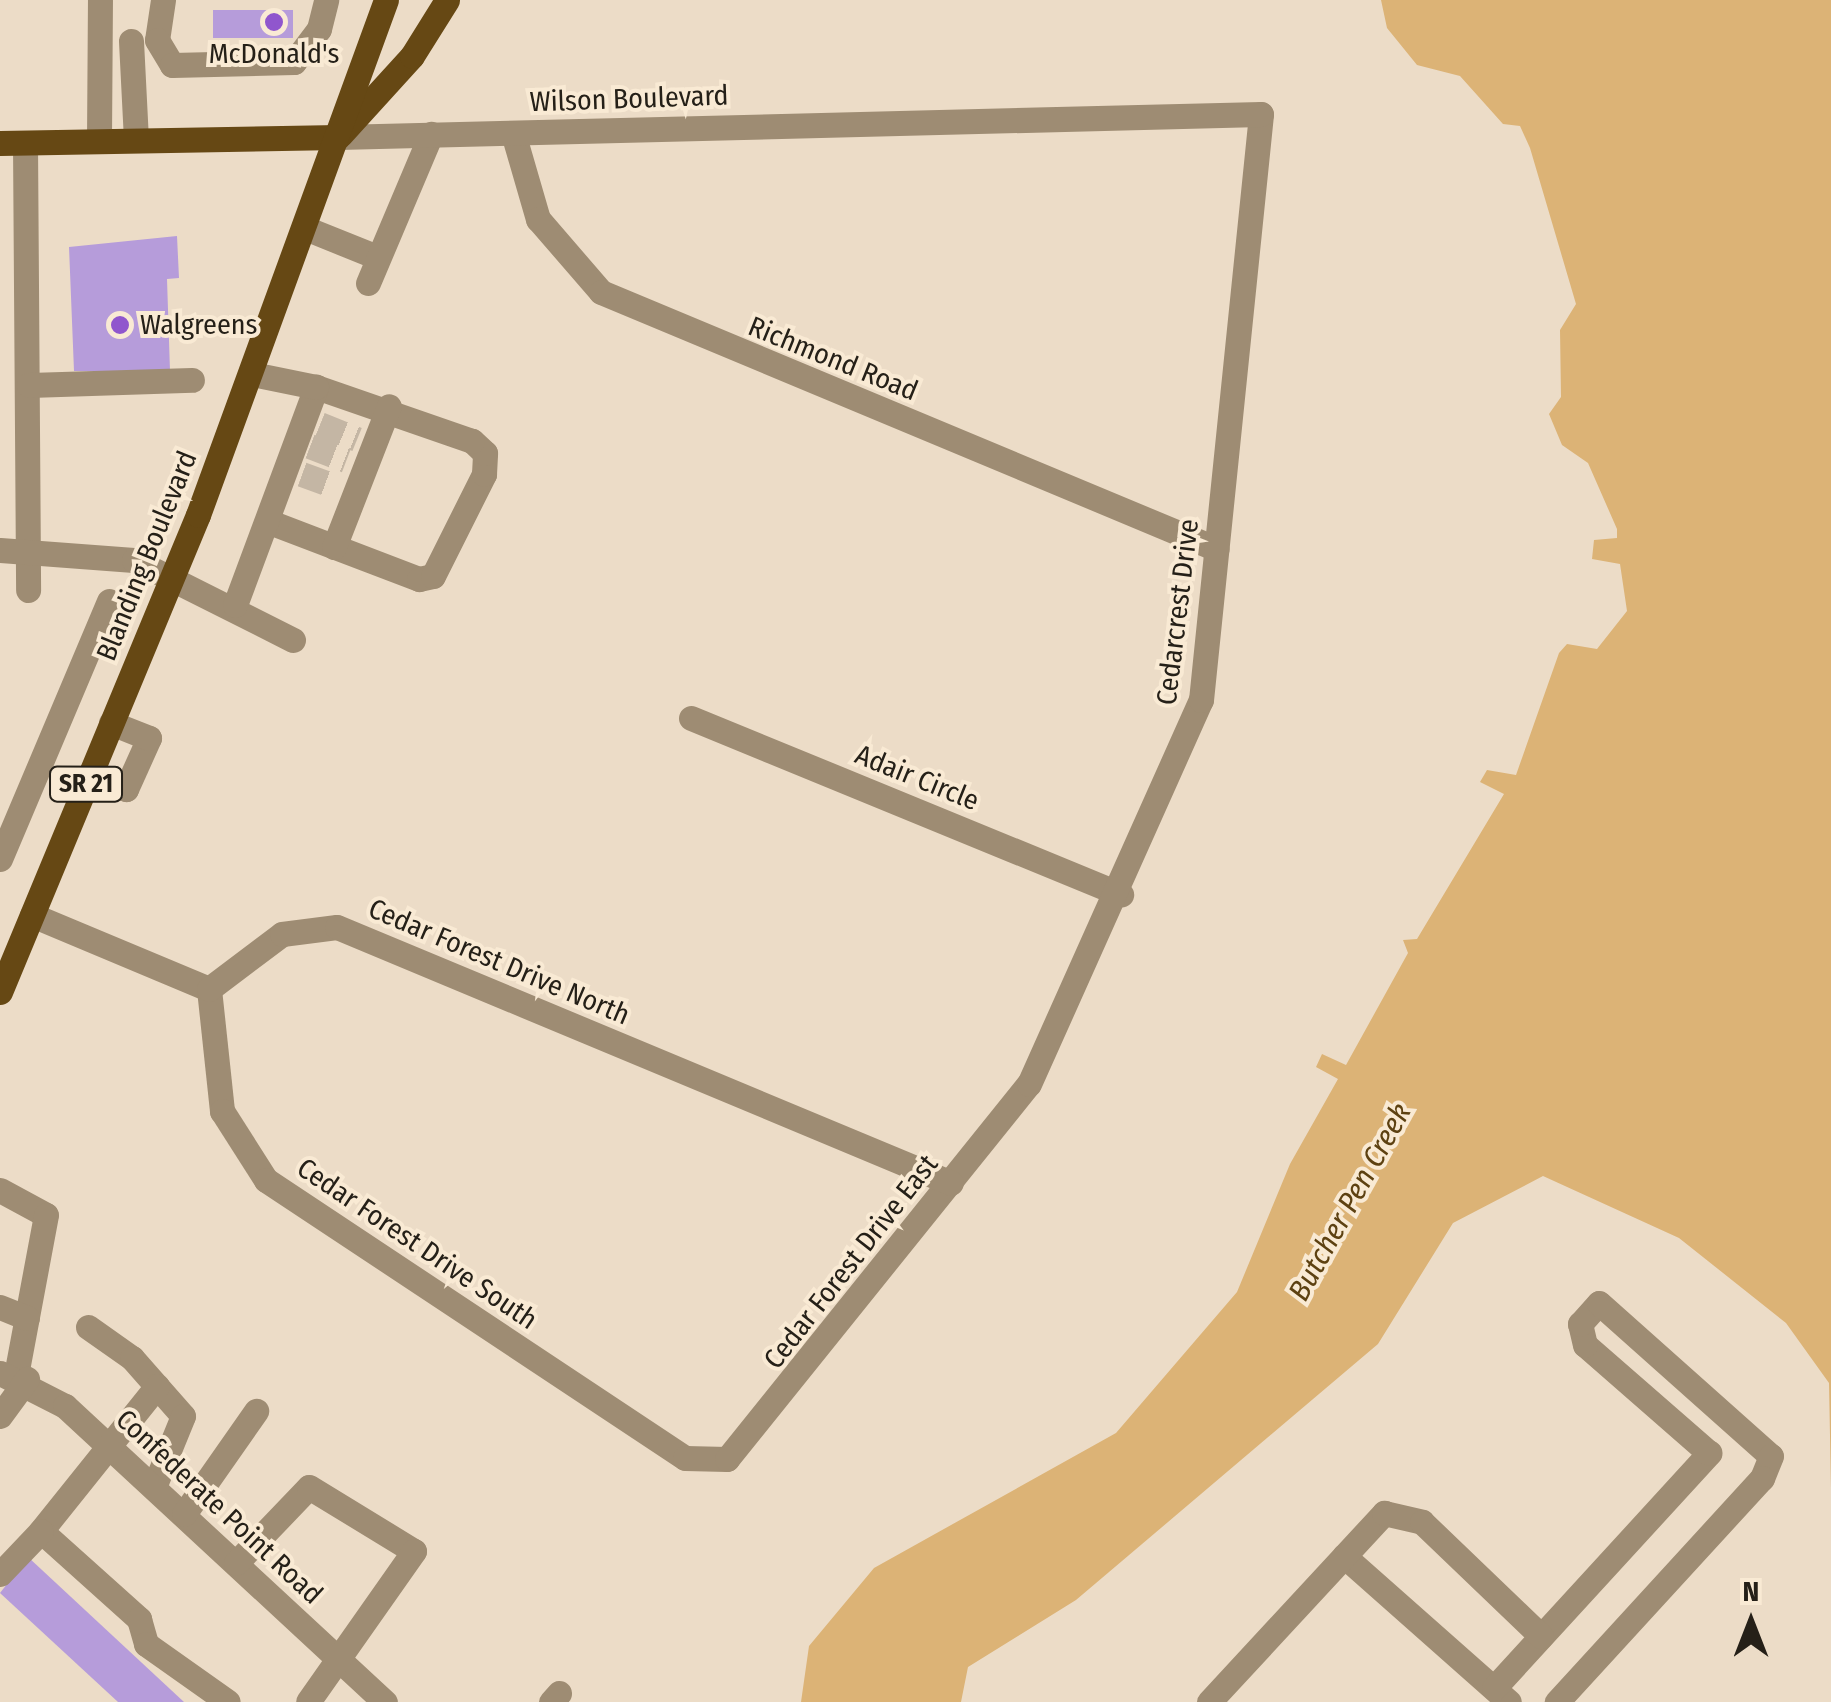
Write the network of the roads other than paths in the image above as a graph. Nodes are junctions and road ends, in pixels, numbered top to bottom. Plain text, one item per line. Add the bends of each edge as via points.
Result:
1 (100, 0) edge
2 (163, 0) edge
3 (326, 0) edge
4 (386, 0) edge
5 (447, 0) edge
6 (144, 40) junction
7 (101, 43) junction
8 (1261, 114) joint
9 (431, 134) junction
10 (513, 134) junction
11 (338, 137) junction
12 (100, 139) junction
13 (136, 140) junction
14 (12, 143) edge
15 (304, 228) junction
16 (377, 257) junction
17 (368, 283) dead end
18 (252, 374) junction
19 (192, 380) dead end
20 (28, 385) junction
21 (316, 387) junction
22 (389, 406) junction
23 (266, 521) junction
24 (334, 547) junction
25 (1218, 549) junction
26 (0, 550) edge
27 (28, 550) junction
28 (172, 576) junction
29 (28, 590) dead end
30 (109, 601) dead end
31 (236, 605) junction
32 (293, 640) dead end
33 (691, 718) dead end
34 (111, 723) junction
35 (92, 772) junction
36 (0, 859) edge
37 (1120, 894) junction
38 (32, 915) junction
39 (209, 988) junction
40 (0, 992) edge
41 (1029, 1084) joint
42 (950, 1183) junction
43 (0, 1190) edge
44 (0, 1307) edge
45 (26, 1318) junction
46 (88, 1326) dead end
47 (14, 1376) edge
48 (156, 1386) junction
49 (256, 1411) dead end
50 (0, 1416) edge
51 (113, 1450) junction
52 (710, 1463) joint
53 (154, 1488) junction
54 (184, 1514) junction
55 (41, 1531) junction
56 (1344, 1556) junction
57 (236, 1563) junction
58 (0, 1574) edge
59 (1542, 1636) junction
60 (343, 1663) junction
61 (1502, 1695) edge
62 (228, 1702) edge
63 (308, 1702) edge
64 (386, 1702) edge
65 (1209, 1702) edge
66 (1556, 1702) edge

1 - 7 street
2 - 6 street
3 - 6 street via 319,29 294,62 172,64
4 - 11 main road, Blanding Boulevard / SR 21 via 366,35
5 - 11 main road, Blanding Boulevard / SR 21 via 412,56
6 - 7 street
6 - 13 street
7 - 12 street
8 - 10 street, Wilson Boulevard
8 - 25 street, Cedarcrest Drive
9 - 10 street, Wilson Boulevard
9 - 11 street, Wilson Boulevard
9 - 16 street
10 - 25 street, Richmond Road via 538,220 601,292
11 - 13 main road, Wilson Boulevard
11 - 15 main road, Blanding Boulevard / SR 21
12 - 13 main road, Wilson Boulevard
12 - 14 main road, Wilson Boulevard
14 - 20 street
15 - 16 street
15 - 18 main road, Blanding Boulevard / SR 21
16 - 17 street
18 - 21 street
18 - 28 main road, Blanding Boulevard / SR 21
19 - 20 street
20 - 27 street
21 - 22 street
21 - 23 street via 294,471
22 - 24 street via 345,490
22 - 24 street via 485,453 444,561 418,579
23 - 24 street
23 - 31 street
25 - 37 street, Cedarcrest Drive via 1190,738
26 - 27 street
27 - 28 street via 111,554
27 - 29 street
28 - 31 street
28 - 34 main road, Blanding Boulevard / SR 21
30 - 36 street
31 - 32 street
33 - 37 street, Adair Circle
34 - 35 main road, Blanding Boulevard / SR 21
34 - 35 street via 149,738 126,789
35 - 38 main road, Blanding Boulevard / SR 21
37 - 41 street, Cedarcrest Drive
38 - 39 street
38 - 40 main road, Blanding Boulevard / SR 21
39 - 42 street, Cedar Forest Drive North via 282,934 337,927
39 - 52 street, Cedar Forest Drive South via 222,1111 266,1180 685,1458
41 - 42 street, Cedar Forest Drive East
42 - 52 street, Cedar Forest Drive East via 739,1452
43 - 45 street via 46,1215
44 - 45 street
45 - 47 street
46 - 48 street
47 - 50 street
47 - 51 street, Confederate Point Road
48 - 51 street
48 - 53 street via 184,1416
49 - 54 street
51 - 53 street, Confederate Point Road
51 - 55 street
53 - 54 street, Confederate Point Road
54 - 57 street, Confederate Point Road
55 - 58 street
55 - 62 street via 139,1619 146,1644
56 - 59 street via 1384,1513 1422,1522
56 - 61 street
56 - 65 street
57 - 60 street, Confederate Point Road
57 - 60 street via 309,1487 414,1551
59 - 61 street
59 - 66 street via 1708,1452 1585,1345 1580,1324 1598,1303 1770,1456 1762,1478
60 - 63 street
60 - 64 street, Confederate Point Road

